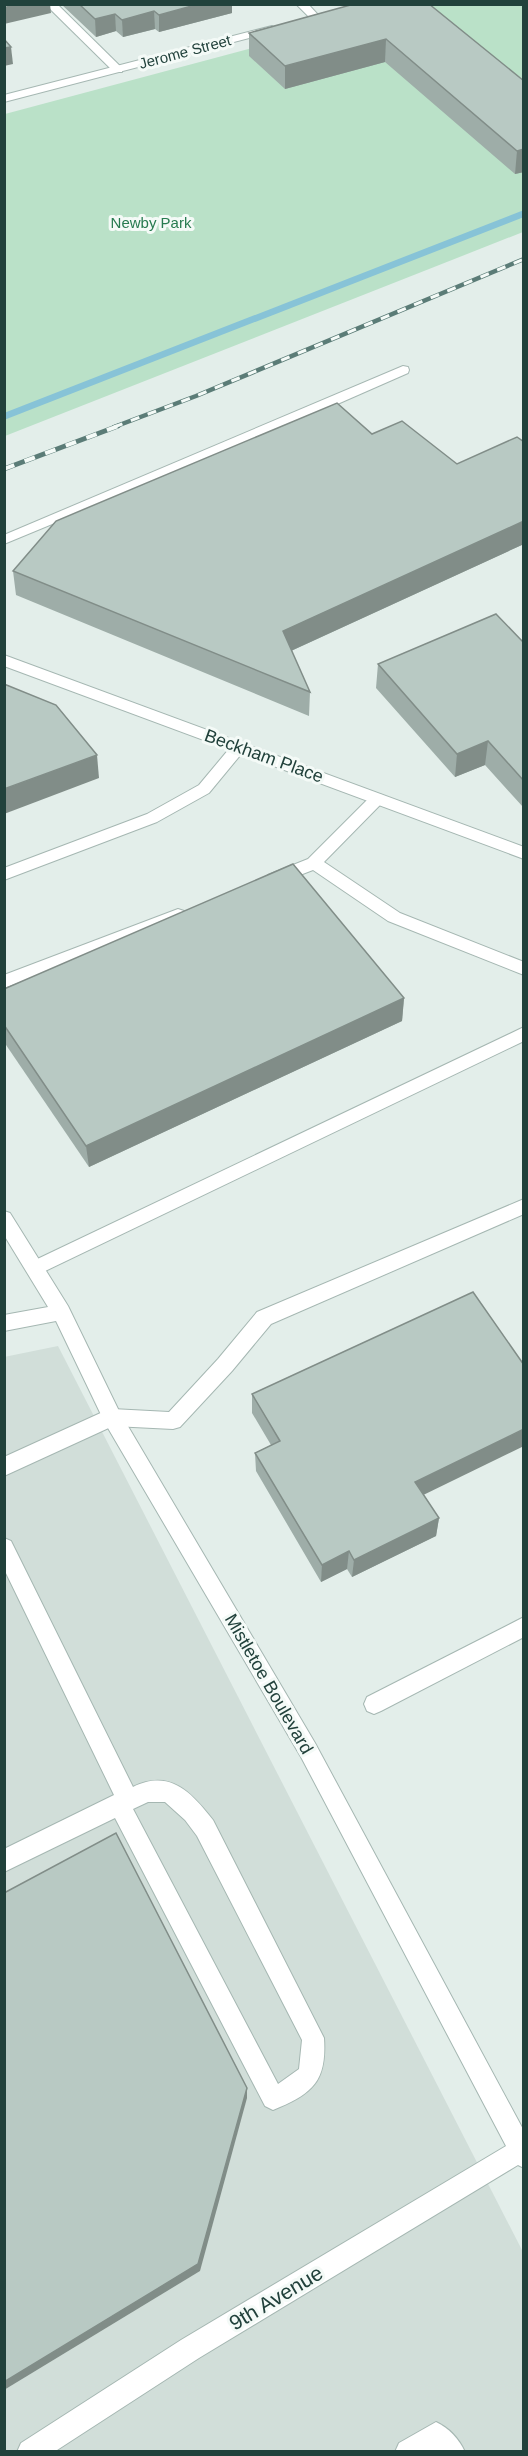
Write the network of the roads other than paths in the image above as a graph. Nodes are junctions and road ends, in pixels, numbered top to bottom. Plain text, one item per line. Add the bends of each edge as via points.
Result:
1 (50, 4) edge
2 (301, 4) edge
3 (316, 18) edge
4 (283, 26) edge
5 (118, 70) junction
6 (4, 99) edge
7 (403, 370) dead end
8 (4, 540) edge
9 (4, 660) edge
10 (239, 747) junction
11 (377, 799) junction
12 (524, 853) edge
13 (314, 863) junction
14 (4, 874) edge
15 (258, 884) edge
16 (192, 910) edge
17 (524, 969) edge
18 (4, 982) edge
19 (524, 1033) edge
20 (524, 1206) edge
21 (4, 1218) edge
22 (35, 1268) junction
23 (61, 1312) junction
24 (4, 1323) edge
25 (112, 1417) junction
26 (4, 1467) edge
27 (4, 1547) edge
28 (524, 1626) edge
29 (374, 1704) dead end
30 (124, 1802) junction
31 (4, 1861) edge
32 (522, 2151) edge
33 (30, 2451) edge
34 (408, 2451) edge
35 (452, 2451) edge

1 - 5 street
2 - 3 street
4 - 5 street, Jerome Street
5 - 6 street, Jerome Street
7 - 8 street
9 - 10 street, Beckham Place
10 - 11 street, Beckham Place
10 - 14 street via 204,789 152,818
11 - 12 street, Beckham Place
11 - 13 street
13 - 15 street
13 - 17 street via 394,917
16 - 18 street
19 - 22 street
20 - 25 street via 264,1318 172,1421
21 - 22 street, Mistletoe Boulevard
22 - 23 street, Mistletoe Boulevard
23 - 24 street
23 - 25 street, Mistletoe Boulevard
25 - 26 street
25 - 32 street, Mistletoe Boulevard via 308,1750
27 - 30 street
28 - 29 street
30 - 30 street via 147,1791 170,1791 205,1828 313,2038 315,2060 308,2077 292,2091 273,2098
30 - 31 street
32 - 33 street, 9th Avenue via 190,2349
34 - 35 street via 436,2436

